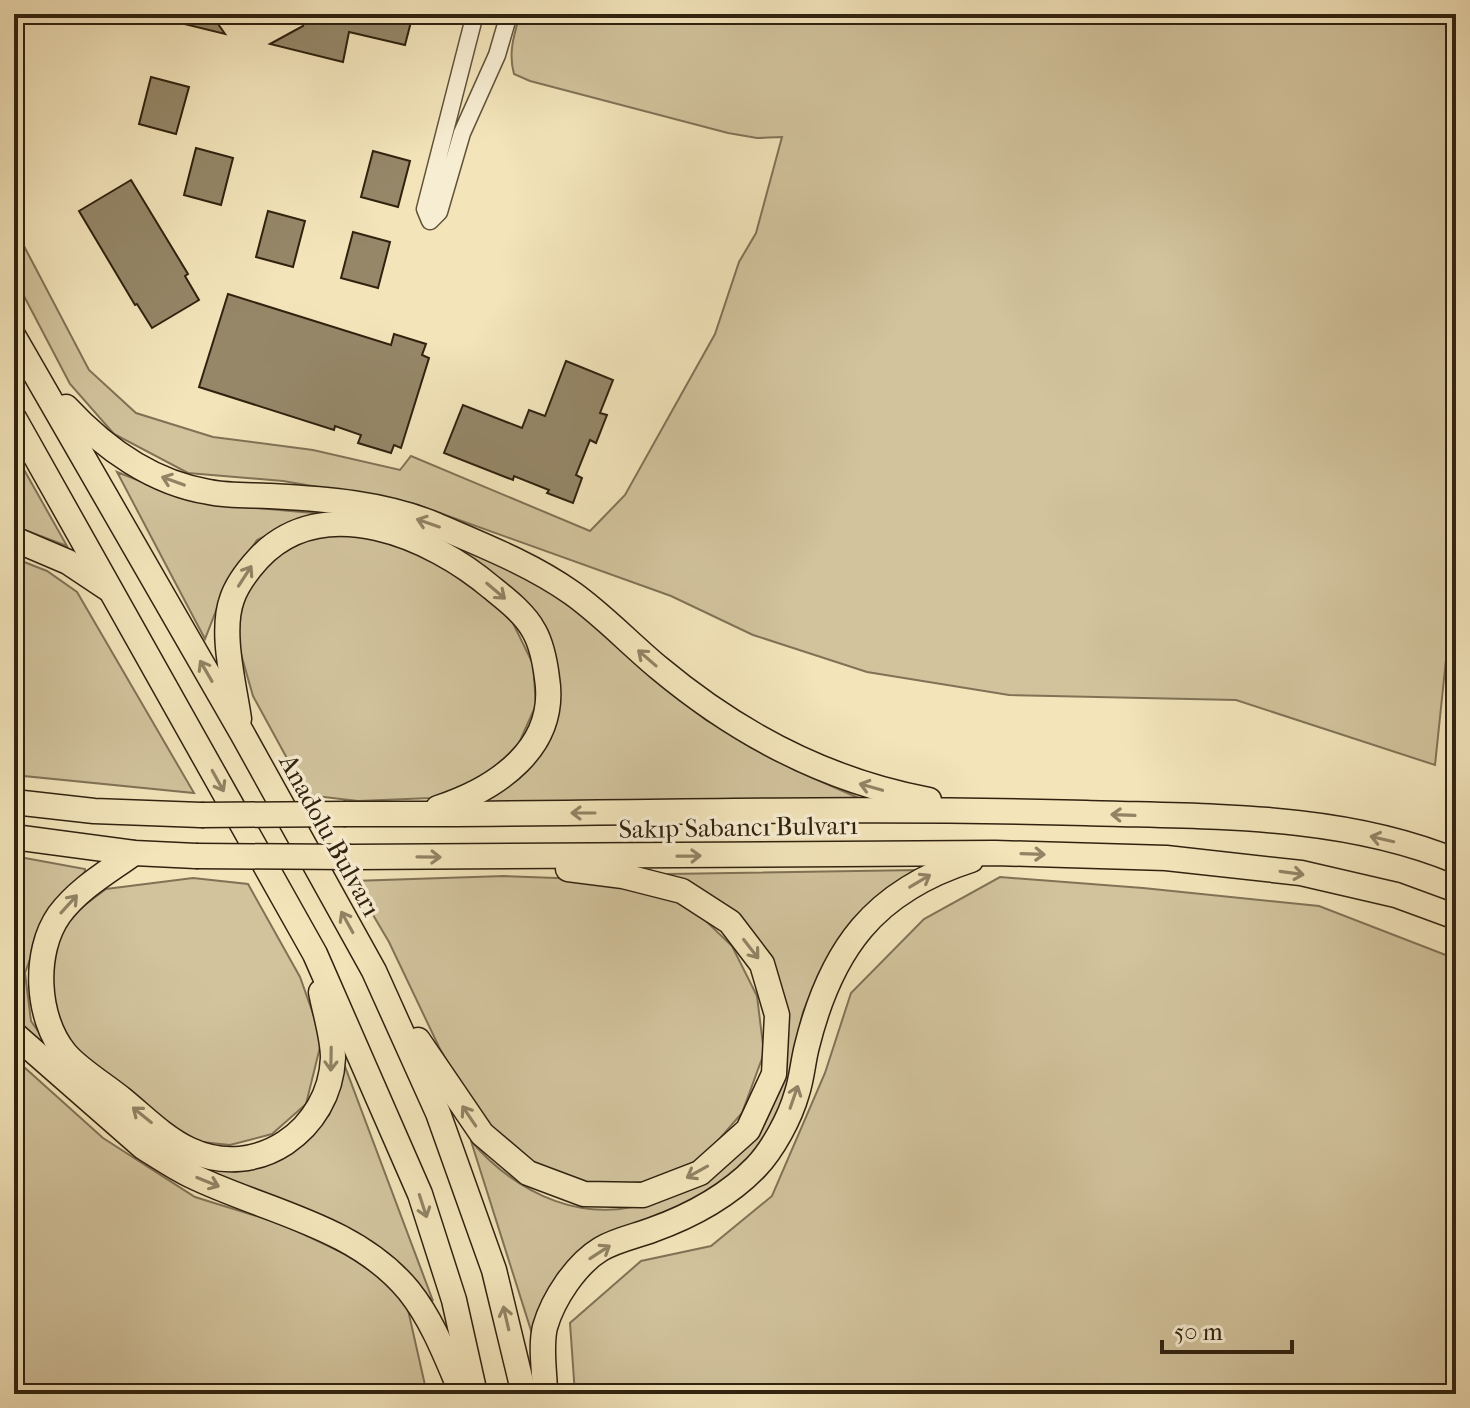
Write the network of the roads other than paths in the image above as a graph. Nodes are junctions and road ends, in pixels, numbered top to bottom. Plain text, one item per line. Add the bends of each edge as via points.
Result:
1 (21, 14) edge
2 (475, 14) edge
3 (509, 14) edge
4 (14, 17) edge
5 (14, 337) edge
6 (36, 375) junction
7 (14, 418) edge
8 (14, 539) edge
9 (111, 591) junction
10 (242, 733) junction
11 (14, 802) edge
12 (1002, 811) junction
13 (419, 814) junction
14 (14, 837) edge
15 (134, 853) junction
16 (995, 853) junction
17 (474, 858) junction
18 (1456, 861) edge
19 (1456, 917) edge
20 (315, 954) junction
21 (374, 971) junction
22 (14, 1034) edge
23 (462, 1394) edge
24 (475, 1394) edge
25 (524, 1394) edge
26 (545, 1394) edge

1 - 4 street
2 - 3 street via 425,209 430,221 439,212 462,133
5 - 6 main road, Anadolu Bulvarı
10 -> 6 main road, Anadolu Bulvarı
12 -> 6 main road via 864,785 765,743 692,694 572,593 426,521 367,505 209,492 171,481 93,436
7 - 9 main road
8 - 9 main road via 68,562
9 -> 20 main road
10 -> 13 main road via 227,638 231,600 269,547 302,529 346,523 422,543 469,569 534,630 549,703 537,739 513,769 488,788
21 -> 10 main road, Anadolu Bulvarı
11 - 13 main road, Sakıp Sabancı Bulvarı, bridge via 201,815
12 -> 13 main road, Sakıp Sabancı Bulvarı
18 -> 12 main road, Sakıp Sabancı Bulvarı via 1428,849 1333,828 1241,818
14 - 15 main road, Sakıp Sabancı Bulvarı
15 -> 17 main road, Sakıp Sabancı Bulvarı, bridge
20 -> 15 main road via 333,1056 318,1111 291,1140 250,1157 189,1150 65,1053 41,997 41,972 58,916 84,888
17 -> 16 main road, Sakıp Sabancı Bulvarı
16 -> 19 main road, Sakıp Sabancı Bulvarı via 1166,858 1301,873 1396,895
26 -> 16 main road via 545,1329 575,1273 601,1249 682,1220 717,1200 757,1166 797,1094 819,1000 838,958 897,895 936,872
17 -> 21 main road via 623,876 682,891 730,922 762,964 777,1015 774,1074 748,1130 700,1173 643,1195 584,1194 528,1173 482,1134
20 -> 24 main road via 420,1194 454,1300
25 -> 21 main road, Anadolu Bulvarı via 484,1241 438,1113
22 -> 23 main road via 143,1147 192,1176 344,1239 393,1273 421,1308

